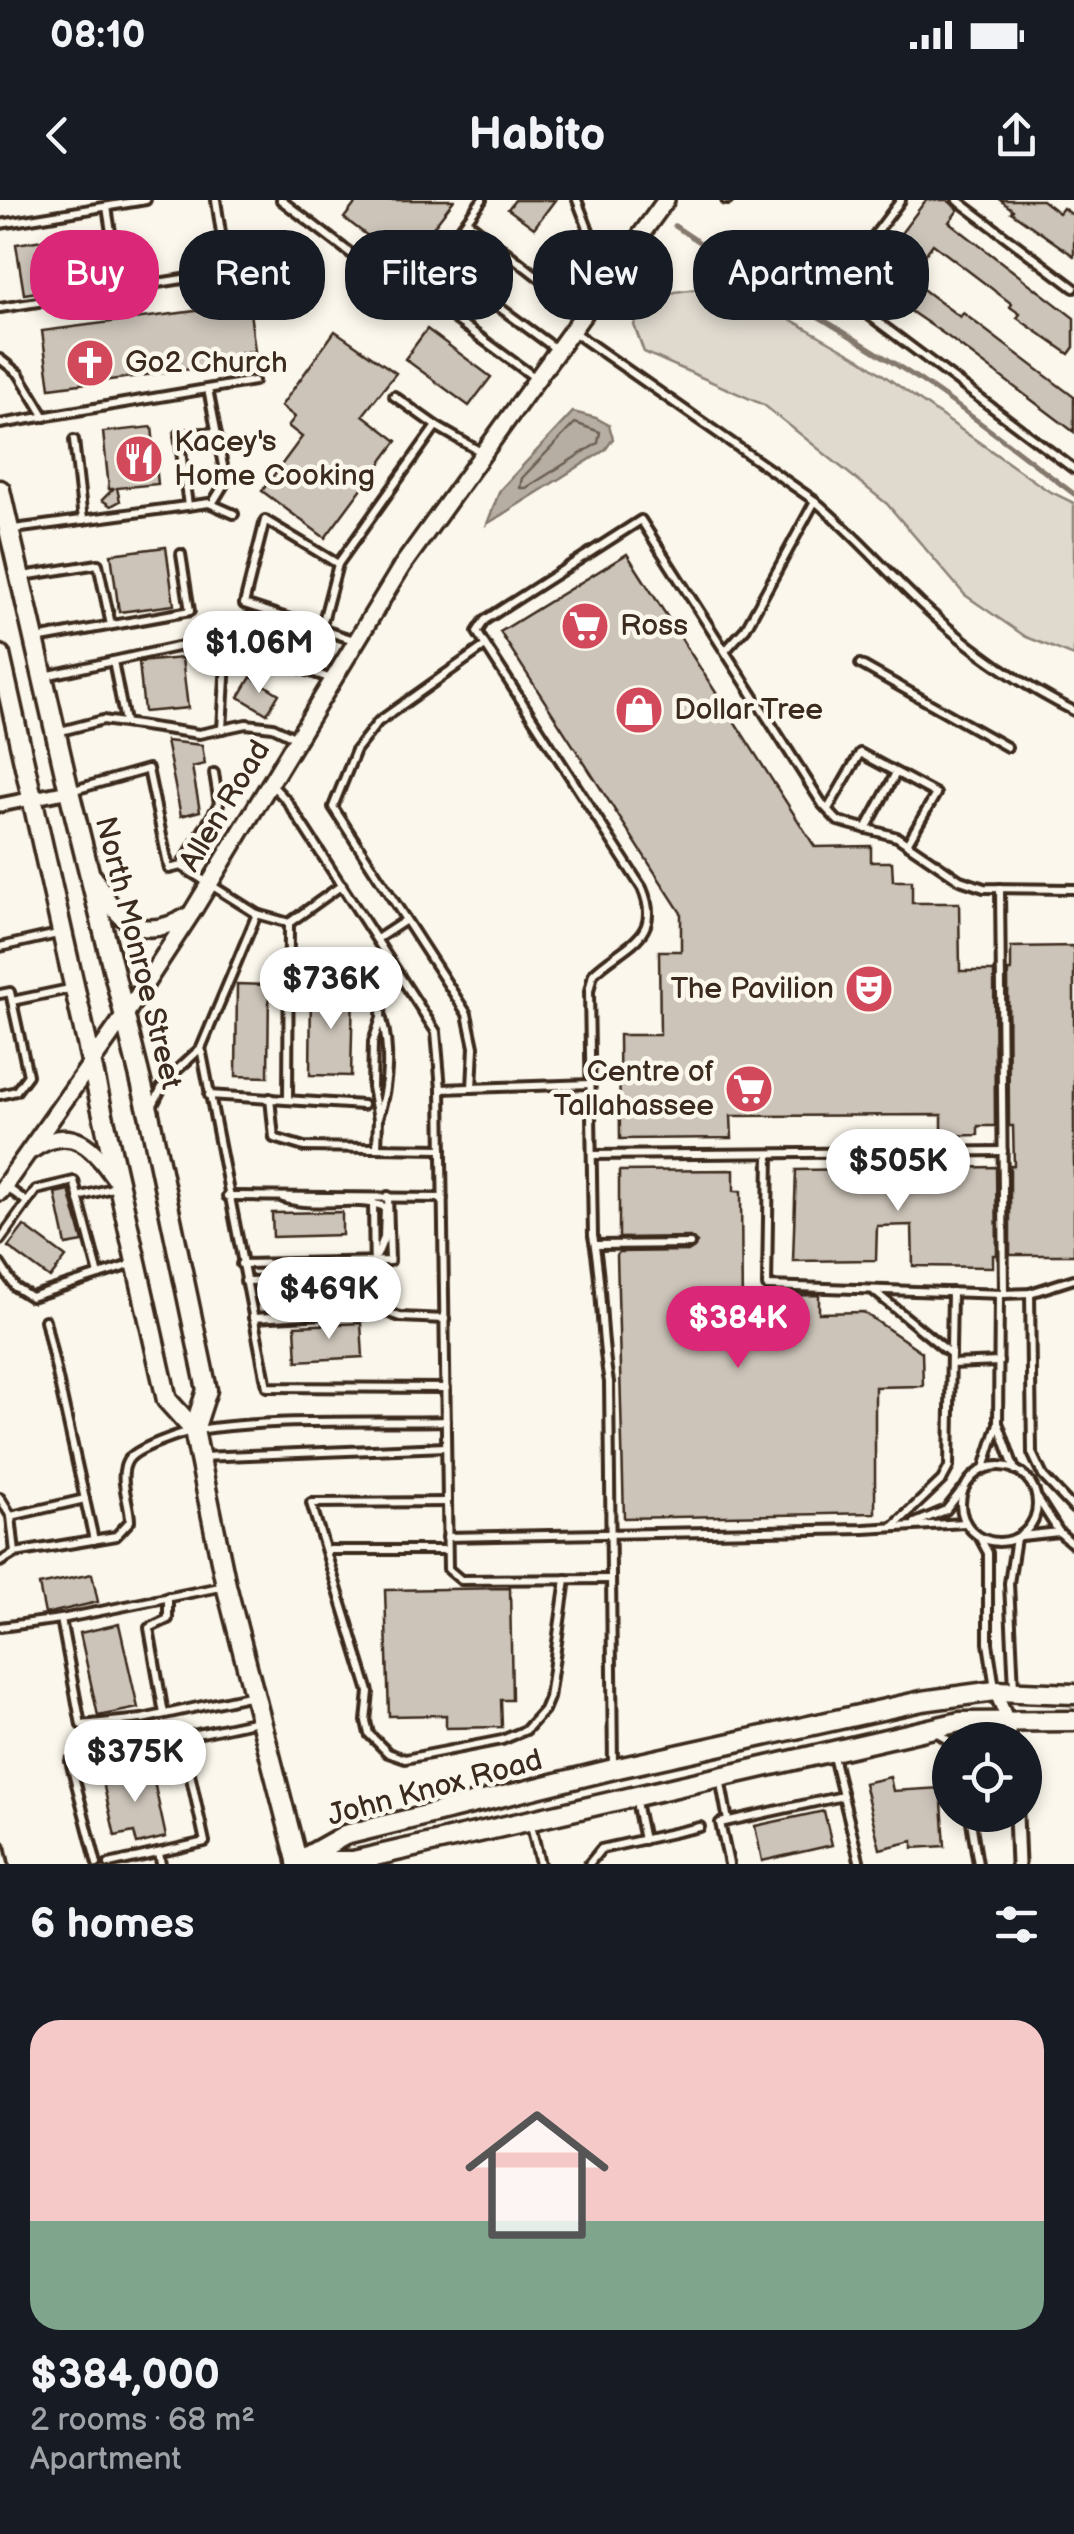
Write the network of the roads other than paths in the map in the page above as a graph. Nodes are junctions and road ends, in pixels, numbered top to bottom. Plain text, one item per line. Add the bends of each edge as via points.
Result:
1 (146, 200) edge
2 (216, 200) edge
3 (281, 200) edge
4 (482, 200) edge
5 (577, 200) edge
6 (666, 200) edge
7 (901, 200) edge
8 (957, 200) edge
9 (107, 206) junction
10 (466, 221) junction
11 (0, 224) edge
12 (111, 230) edge
13 (589, 230) edge
14 (644, 230) edge
15 (533, 273) edge
16 (159, 283) edge
17 (1074, 288) edge
18 (30, 303) edge
19 (0, 308) edge
20 (579, 320) edge
21 (571, 330) junction
22 (557, 350) junction
23 (0, 359) edge
24 (536, 379) junction
25 (254, 381) dead end
26 (208, 389) junction
27 (394, 396) dead end
28 (45, 416) junction
29 (0, 424) edge
30 (436, 426) junction
31 (216, 432) junction
32 (74, 440) dead end
33 (483, 453) junction
34 (1074, 469) edge
35 (0, 490) edge
36 (815, 501) junction
37 (212, 504) junction
38 (188, 506) junction
39 (234, 514) dead end
40 (82, 520) junction
41 (9, 530) junction
42 (181, 554) dead end
43 (338, 564) junction
44 (20, 577) junction
45 (0, 582) edge
46 (111, 626) junction
47 (321, 629) junction
48 (34, 640) junction
49 (356, 641) junction
50 (186, 644) dead end
51 (486, 646) junction
52 (726, 650) junction
53 (0, 655) edge
54 (112, 661) junction
55 (860, 664) dead end
56 (43, 676) junction
57 (334, 679) junction
58 (1074, 711) edge
59 (8, 721) edge
60 (125, 722) junction
61 (222, 729) junction
62 (56, 732) junction
63 (298, 738) junction
64 (1007, 746) dead end
65 (896, 773) junction
66 (214, 774) dead end
67 (271, 784) junction
68 (69, 791) junction
69 (34, 798) junction
70 (0, 805) edge
71 (828, 809) junction
72 (866, 829) junction
73 (907, 844) junction
74 (182, 866) junction
75 (90, 870) junction
76 (210, 884) junction
77 (342, 885) junction
78 (1000, 888) junction
79 (1074, 889) edge
80 (192, 914) junction
81 (257, 914) junction
82 (406, 920) junction
83 (290, 923) junction
84 (64, 932) junction
85 (0, 934) edge
86 (377, 939) junction
87 (1, 947) edge
88 (289, 963) junction
89 (76, 988) junction
90 (0, 994) edge
91 (12, 1001) junction
92 (126, 1015) junction
93 (381, 1018) junction
94 (201, 1048) junction
95 (93, 1061) junction
96 (591, 1084) junction
97 (472, 1088) junction
98 (441, 1089) junction
99 (209, 1094) junction
100 (0, 1096) edge
101 (270, 1098) junction
102 (288, 1100) junction
103 (363, 1105) dead end
104 (149, 1114) junction
105 (378, 1120) junction
106 (377, 1148) junction
107 (442, 1149) junction
108 (28, 1152) junction
109 (1003, 1152) junction
110 (768, 1154) junction
111 (592, 1156) junction
112 (119, 1184) junction
113 (2, 1186) edge
114 (78, 1196) junction
115 (228, 1196) junction
116 (278, 1196) junction
117 (388, 1196) junction
118 (442, 1198) junction
119 (28, 1202) junction
120 (0, 1240) edge
121 (690, 1244) dead end
122 (594, 1245) junction
123 (374, 1261) junction
124 (136, 1263) junction
125 (0, 1264) edge
126 (241, 1264) junction
127 (99, 1275) junction
128 (1074, 1279) edge
129 (245, 1281) junction
130 (873, 1290) junction
131 (952, 1292) junction
132 (1030, 1293) junction
133 (1002, 1294) junction
134 (252, 1318) junction
135 (444, 1319) junction
136 (46, 1320) dead end
137 (951, 1354) junction
138 (998, 1362) junction
139 (951, 1364) junction
140 (446, 1388) junction
141 (446, 1421) junction
142 (998, 1424) junction
143 (194, 1430) junction
144 (446, 1447) junction
145 (199, 1458) junction
146 (984, 1469) junction
147 (1016, 1471) junction
148 (966, 1486) junction
149 (1035, 1493) junction
150 (0, 1498) edge
151 (85, 1499) junction
152 (447, 1502) junction
153 (1074, 1509) edge
154 (11, 1516) junction
155 (966, 1523) junction
156 (910, 1525) junction
157 (893, 1527) junction
158 (611, 1532) junction
159 (1060, 1532) junction
160 (446, 1536) junction
161 (980, 1537) junction
162 (1018, 1537) junction
163 (94, 1540) junction
164 (1074, 1545) edge
165 (327, 1550) junction
166 (447, 1550) junction
167 (15, 1553) junction
168 (0, 1562) edge
169 (566, 1579) junction
170 (611, 1579) junction
171 (226, 1586) junction
172 (168, 1597) junction
173 (61, 1619) junction
174 (0, 1627) edge
175 (1004, 1690) junction
176 (1074, 1694) edge
177 (254, 1696) junction
178 (164, 1714) junction
179 (260, 1720) junction
180 (1008, 1720) junction
181 (960, 1722) edge
182 (1074, 1722) edge
183 (932, 1729) edge
184 (182, 1737) junction
185 (832, 1751) junction
186 (612, 1769) junction
187 (720, 1776) junction
188 (635, 1795) junction
189 (843, 1796) junction
190 (530, 1820) junction
191 (728, 1821) junction
192 (700, 1827) dead end
193 (973, 1832) edge
194 (1017, 1832) edge
195 (644, 1840) junction
196 (0, 1846) edge
197 (159, 1853) junction
198 (294, 1863) edge
199 (4, 1864) edge
200 (98, 1864) edge
201 (109, 1864) edge
202 (161, 1864) edge
203 (538, 1864) edge
204 (589, 1864) edge
205 (729, 1864) edge
206 (860, 1864) edge
207 (978, 1864) edge
208 (1018, 1864) edge

1 - 9 lane
2 - 16 lane via 227,272
3 - 10 lane via 409,298
4 - 10 lane
5 - 13 lane
6 - 14 street, Allen Road
7 - 34 lane via 834,289
8 - 17 lane
9 - 11 lane
9 - 12 lane
10 - 15 lane
18 - 19 lane
20 - 21 street, Allen Road
21 - 22 street, Allen Road
21 - 36 lane
22 - 24 street, Allen Road
22 - 24 lane via 476,290 455,319
23 - 28 lane via 19,374
24 - 33 street, Allen Road
25 - 26 lane
26 - 28 lane
26 - 31 lane
27 - 30 lane
28 - 29 lane
30 - 33 lane
30 - 43 lane
31 - 37 lane via 226,481
31 - 38 lane via 179,435
32 - 40 lane
33 - 49 street, Allen Road
35 - 41 main road, North Monroe Street
36 - 52 lane via 746,628
36 - 58 lane via 970,645
37 - 38 lane
37 - 39 lane
38 - 40 lane
40 - 41 lane
41 - 44 main road, North Monroe Street
42 - 46 lane via 190,611
43 - 47 lane
43 - 47 lane via 265,520 244,604
44 - 45 main road
44 - 46 lane via 98,564
44 - 48 main road, North Monroe Street
46 - 48 lane
47 - 49 lane
48 - 56 main road, North Monroe Street
49 - 57 street, Allen Road
50 - 54 lane
51 - 52 lane via 477,632 486,620 640,520
51 - 82 lane via 378,722 356,750 333,807
51 - 96 lane via 646,898 645,930 590,982
52 - 71 lane
53 - 59 main road, North Monroe Street
54 - 56 lane
54 - 60 lane
55 - 64 lane
56 - 62 main road, North Monroe Street
57 - 61 lane via 228,644
57 - 63 street, Allen Road
59 - 69 main road, North Monroe Street
60 - 61 lane via 199,734
60 - 62 lane via 103,720
61 - 63 lane via 246,724
62 - 68 main road, North Monroe Street
63 - 67 street, Allen Road
65 - 71 lane via 860,753
65 - 72 lane
65 - 73 lane via 936,794
66 - 74 lane via 219,804
67 - 76 street, Allen Road
67 - 77 lane
68 - 69 street
68 - 74 lane via 148,769 170,868
68 - 75 main road, North Monroe Street
69 - 70 street
69 - 84 main road, North Monroe Street
71 - 72 lane via 838,821
72 - 73 lane
73 - 78 lane via 960,880
74 - 76 lane
75 - 80 street via 114,909 135,926 157,930
75 - 92 main road, North Monroe Street
76 - 80 street, Allen Road
76 - 81 lane
77 - 83 lane
77 - 86 lane
78 - 79 lane
78 - 109 lane
80 - 92 street, Allen Road
81 - 83 lane
81 - 94 lane
82 - 86 lane
82 - 97 lane via 467,1014
83 - 88 lane
84 - 87 lane
84 - 89 main road, North Monroe Street
85 - 87 lane
86 - 98 lane via 436,1032
88 - 93 lane via 360,970 382,988
88 - 102 lane
89 - 91 lane
89 - 95 main road, North Monroe Street
90 - 91 lane via 10,992
91 - 100 lane via 28,1076 16,1092
92 - 95 street, Allen Road
92 - 104 main road, North Monroe Street
93 - 105 lane via 372,1087
93 - 105 lane via 388,1042
94 - 99 lane
94 - 104 lane via 165,1081
95 - 108 street, Allen Road
95 - 112 main road, North Monroe Street
96 - 97 lane
96 - 111 lane
97 - 98 lane
98 - 107 lane
99 - 101 lane
99 - 115 lane
101 - 102 lane
101 - 106 lane via 274,1138 304,1147
102 - 103 lane
104 - 143 main road, North Monroe Street via 208,1390
105 - 106 lane
106 - 107 lane
107 - 118 lane
108 - 112 street via 52,1138 72,1138 90,1148
108 - 113 street, Allen Road
109 - 110 lane
109 - 133 lane
110 - 111 lane
110 - 130 lane via 767,1286
111 - 122 lane
112 - 114 lane
112 - 124 main road, North Monroe Street
113 - 119 lane
114 - 119 lane via 74,1182 36,1190
114 - 127 lane
115 - 116 lane
115 - 126 lane
116 - 117 lane
116 - 123 lane via 302,1204 372,1202 384,1208 384,1238
117 - 118 lane
117 - 123 lane via 390,1261
118 - 135 lane
119 - 120 lane
121 - 122 lane
122 - 158 lane via 609,1382
123 - 126 lane
123 - 129 lane via 374,1279
124 - 127 lane
124 - 143 main road, North Monroe Street via 167,1400
125 - 127 lane via 30,1296
126 - 129 lane
128 - 132 lane
129 - 134 lane
130 - 131 lane
130 - 137 lane
131 - 133 lane
131 - 137 lane
132 - 133 lane
132 - 153 lane via 1032,1453
133 - 138 lane
134 - 135 lane via 383,1311
134 - 140 lane via 268,1387
135 - 140 lane
136 - 151 lane
137 - 139 lane
138 - 139 lane
138 - 142 lane
139 - 157 lane via 950,1467
140 - 141 lane
141 - 143 lane
141 - 144 lane
142 - 146 lane
142 - 147 lane
143 - 145 main road, North Monroe Street
143 - 163 lane via 133,1454 124,1466 130,1520 116,1536
144 - 145 lane
144 - 152 lane
145 - 171 main road, North Monroe Street
146 - 147 lane
146 - 148 lane
147 - 149 lane
148 - 155 lane
148 - 156 lane via 946,1510
149 - 159 lane
149 - 162 lane via 1035,1517
150 - 154 lane
151 - 154 lane
151 - 163 lane
152 - 160 lane
152 - 165 lane via 311,1502
154 - 167 lane
155 - 156 lane
155 - 161 lane
156 - 157 lane
157 - 158 lane
158 - 160 lane
158 - 170 lane
159 - 162 lane
159 - 164 lane
160 - 166 lane
161 - 162 lane
161 - 175 lane via 988,1553 988,1642
162 - 175 lane
163 - 167 lane
165 - 166 lane
165 - 169 lane via 369,1692 369,1734 406,1759 502,1740 531,1726 549,1698
166 - 169 lane via 448,1569 461,1580
167 - 168 lane
169 - 170 lane
170 - 186 lane
171 - 172 lane
171 - 177 main road, North Monroe Street
172 - 173 lane
172 - 178 lane via 168,1619 149,1628
173 - 174 lane
173 - 178 lane via 82,1725
175 - 176 main road, John Knox Road
175 - 180 street
175 - 186 main road, John Knox Road via 922,1700
177 - 178 lane
177 - 179 main road, North Monroe Street
179 - 184 lane
179 - 198 main road, North Monroe Street
180 - 181 main road, John Knox Road
180 - 182 main road, John Knox Road
183 - 185 main road, John Knox Road
184 - 197 lane via 205,1842
184 - 200 lane via 70,1761
185 - 187 main road, John Knox Road
185 - 189 lane
186 - 198 main road, John Knox Road via 346,1835
187 - 188 main road, John Knox Road
187 - 191 lane
188 - 190 main road, John Knox Road
188 - 195 lane
189 - 191 lane
189 - 206 lane
190 - 198 main road, John Knox Road via 353,1861
190 - 203 lane
191 - 205 lane via 720,1823
192 - 195 lane
193 - 207 lane
194 - 208 street
195 - 204 lane via 601,1849
196 - 199 lane
197 - 201 lane
197 - 202 lane

